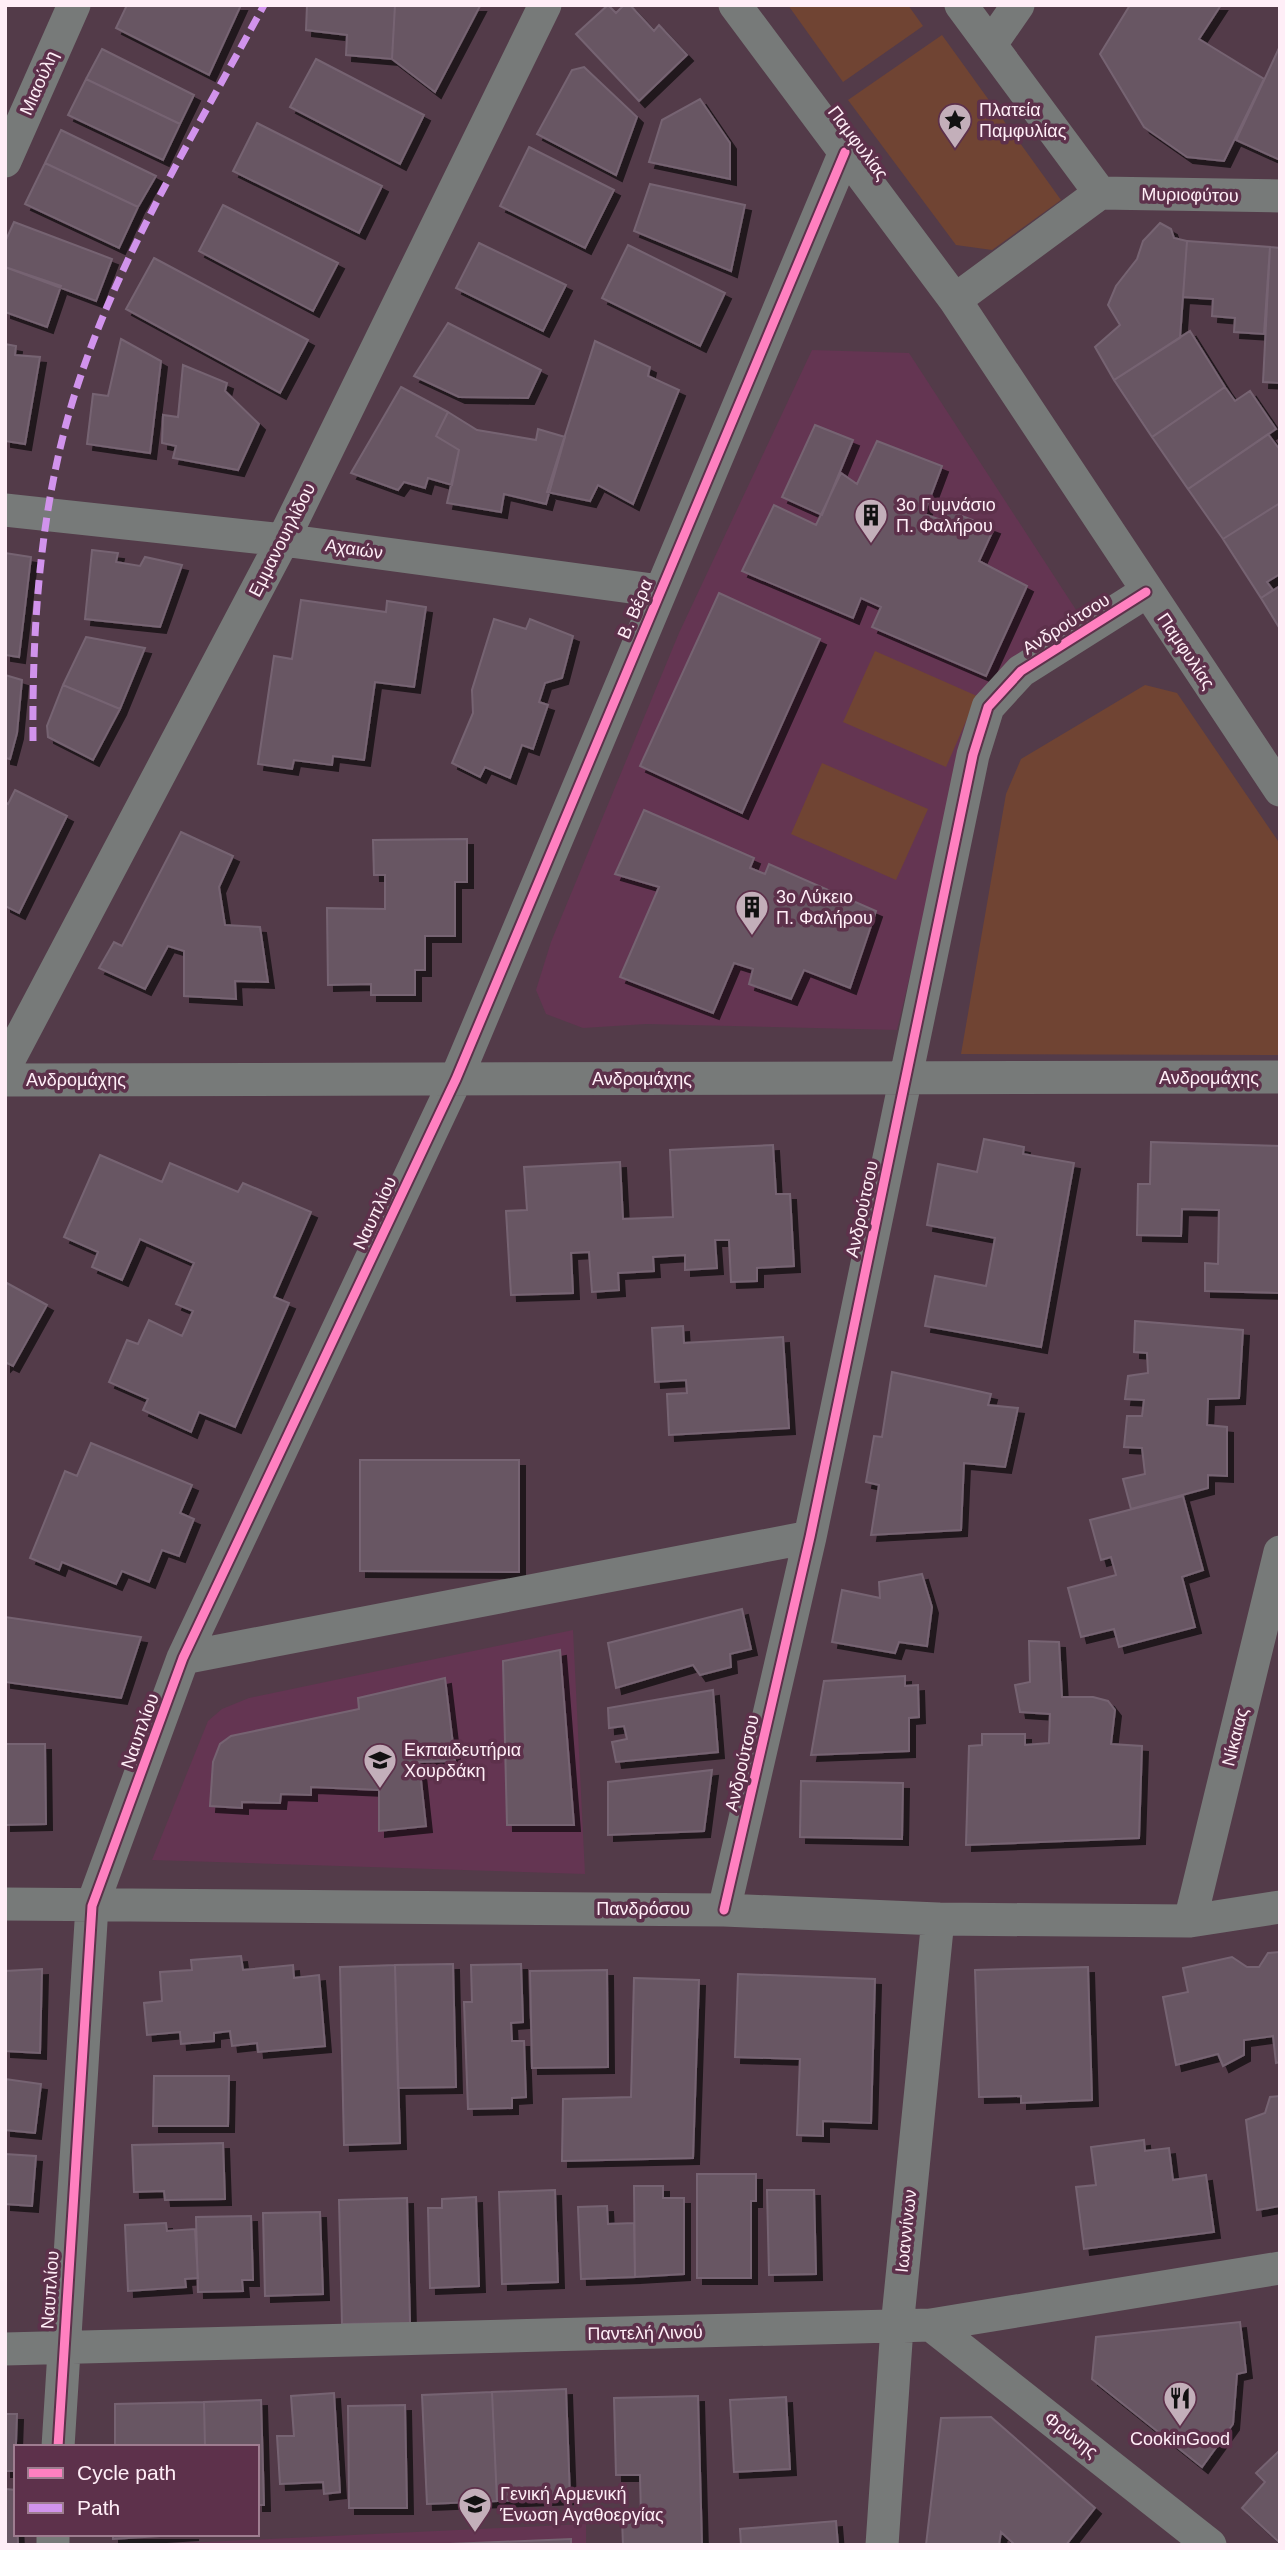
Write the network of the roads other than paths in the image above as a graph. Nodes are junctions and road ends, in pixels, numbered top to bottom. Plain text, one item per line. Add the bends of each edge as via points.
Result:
1 (74, 5) edge
2 (545, 5) edge
3 (735, 5) edge
4 (961, 5) edge
5 (1018, 5) edge
6 (991, 44) junction
7 (845, 152) junction
8 (5, 161) edge
9 (1100, 193) junction
10 (1280, 197) edge
11 (955, 300) junction
12 (5, 510) edge
13 (283, 540) junction
14 (660, 591) junction
15 (1146, 592) junction
16 (1280, 790) edge
17 (5, 1067) edge
18 (1280, 1077) edge
19 (905, 1078) junction
20 (456, 1079) junction
21 (5, 1080) edge
22 (810, 1537) junction
23 (1280, 1552) edge
24 (183, 1658) junction
25 (5, 1904) edge
26 (92, 1906) junction
27 (1280, 1907) edge
28 (724, 1910) junction
29 (937, 1919) junction
30 (1190, 1921) junction
31 (1280, 2268) edge
32 (931, 2325) junction
33 (897, 2326) junction
34 (62, 2347) junction
35 (5, 2349) edge
36 (58, 2445) edge
37 (882, 2545) edge
38 (1210, 2545) edge

1 - 8 street, Μιαούλη
2 - 13 street, Εμμανουηλίδου
3 - 7 street, Παμφυλίας
4 - 6 street
5 - 6 street
6 - 9 street
7 - 11 street, Παμφυλίας
7 - 14 street, Β. Βέρα
9 - 10 street, Μυριοφύτου
9 - 11 street
11 - 15 street, Παμφυλίας
12 - 13 street, Αχαιών
13 - 14 street, Αχαιών
13 - 17 street, Εμμανουηλίδου
14 - 20 street, Β. Βέρα
15 - 16 street, Παμφυλίας
15 - 19 street, Ανδρούτσου via 1021,671 988,707 972,755
18 - 19 street, Ανδρομάχης
19 - 20 street, Ανδρομάχης
19 - 22 street, Ανδρούτσου
20 - 21 street, Ανδρομάχης
20 - 24 street, Ναυπλίου
22 - 24 street
22 - 28 street, Ανδρούτσου
23 - 30 street, Νίκαιας
24 - 26 street, Ναυπλίου
25 - 26 street, Πανδρόσου
26 - 28 street, Πανδρόσου
26 - 34 street, Ναυπλίου
27 - 30 street, Πανδρόσου
28 - 29 street, Πανδρόσου
29 - 30 street, Πανδρόσου
29 - 33 street, Ιωαννίνων
31 - 32 street, Παντελή Λινού
32 - 33 street, Παντελή Λινού
32 - 38 street, Φρύνης
33 - 34 street, Παντελή Λινού
33 - 37 street, Ιωαννίνων
34 - 35 street, Παντελή Λινού
34 - 36 street, Ναυπλίου

